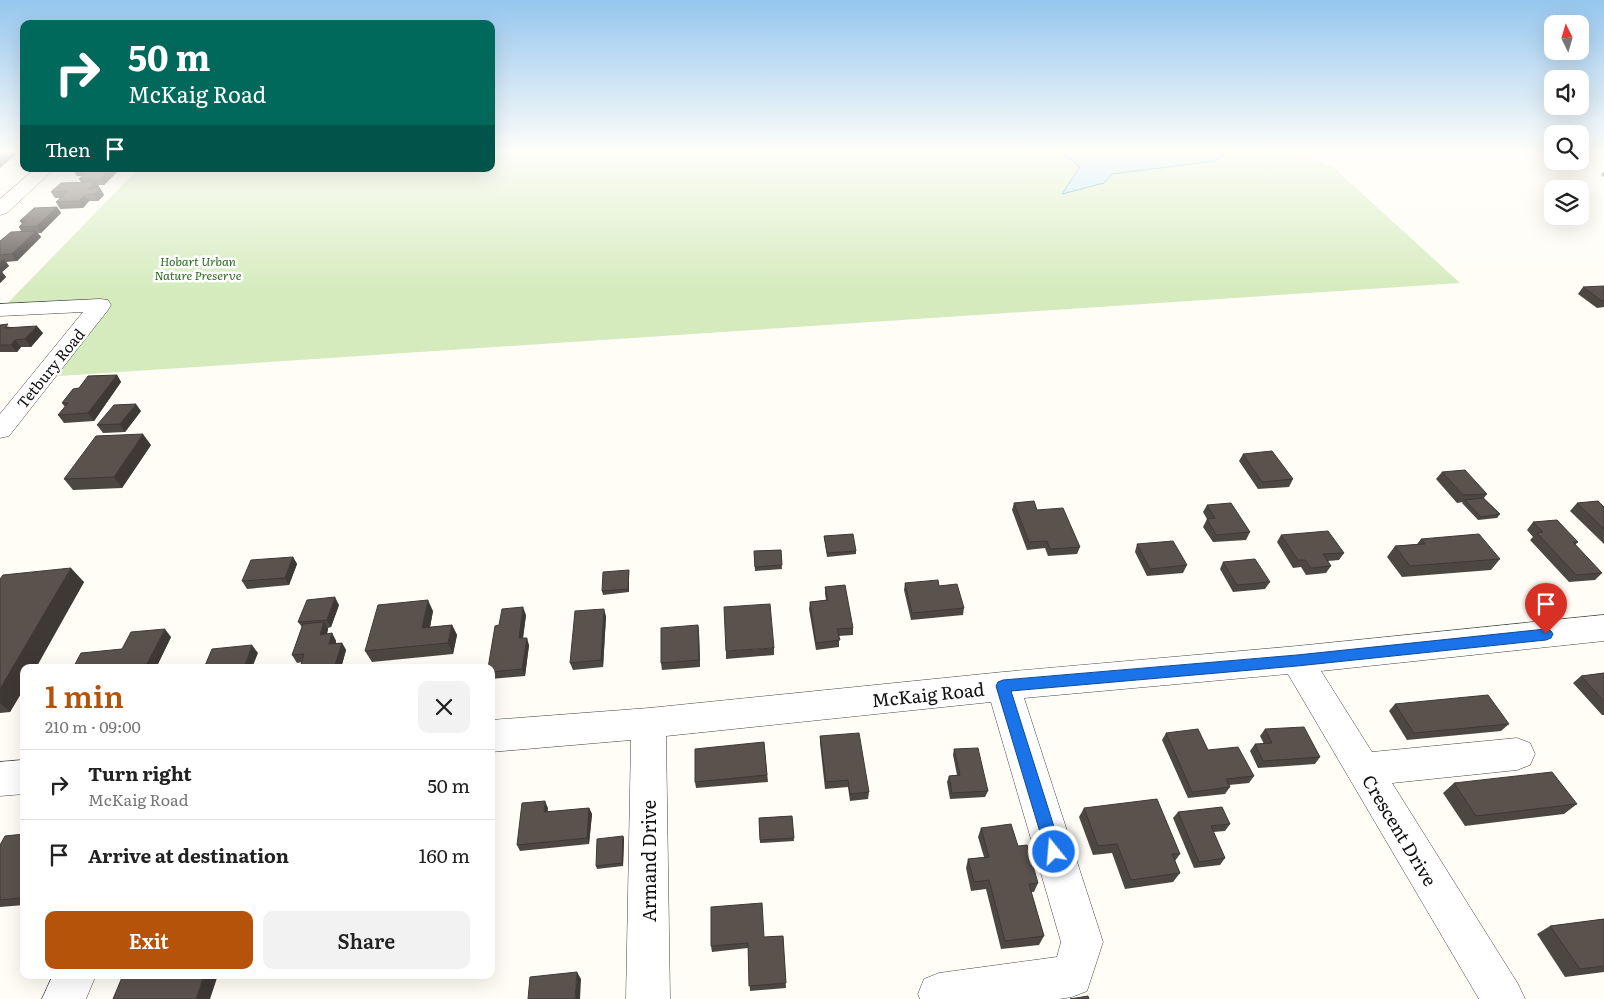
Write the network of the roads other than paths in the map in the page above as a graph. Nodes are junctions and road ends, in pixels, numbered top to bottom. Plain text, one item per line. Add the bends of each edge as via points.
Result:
1 (13, 198) edge
2 (0, 209) edge
3 (0, 310) edge
4 (0, 430) edge
5 (1604, 628) edge
6 (1297, 660) junction
7 (1003, 686) junction
8 (649, 723) junction
9 (495, 736) edge
10 (1517, 754) dead end
11 (1363, 769) junction
12 (20, 777) edge
13 (0, 779) edge
14 (73, 979) edge
15 (939, 994) dead end
16 (64, 999) edge
17 (648, 999) edge
18 (1503, 999) edge

1 - 2 street
3 - 4 street, Tetbury Road via 100,305
5 - 6 street, McKaig Road
6 - 7 street, McKaig Road
6 - 11 street, Crescent Drive
7 - 8 street, McKaig Road
7 - 15 street via 1082,942 1072,976
8 - 9 street, McKaig Road
8 - 17 street, Armand Drive
10 - 11 street
11 - 18 street, Crescent Drive
12 - 13 street
14 - 16 street

